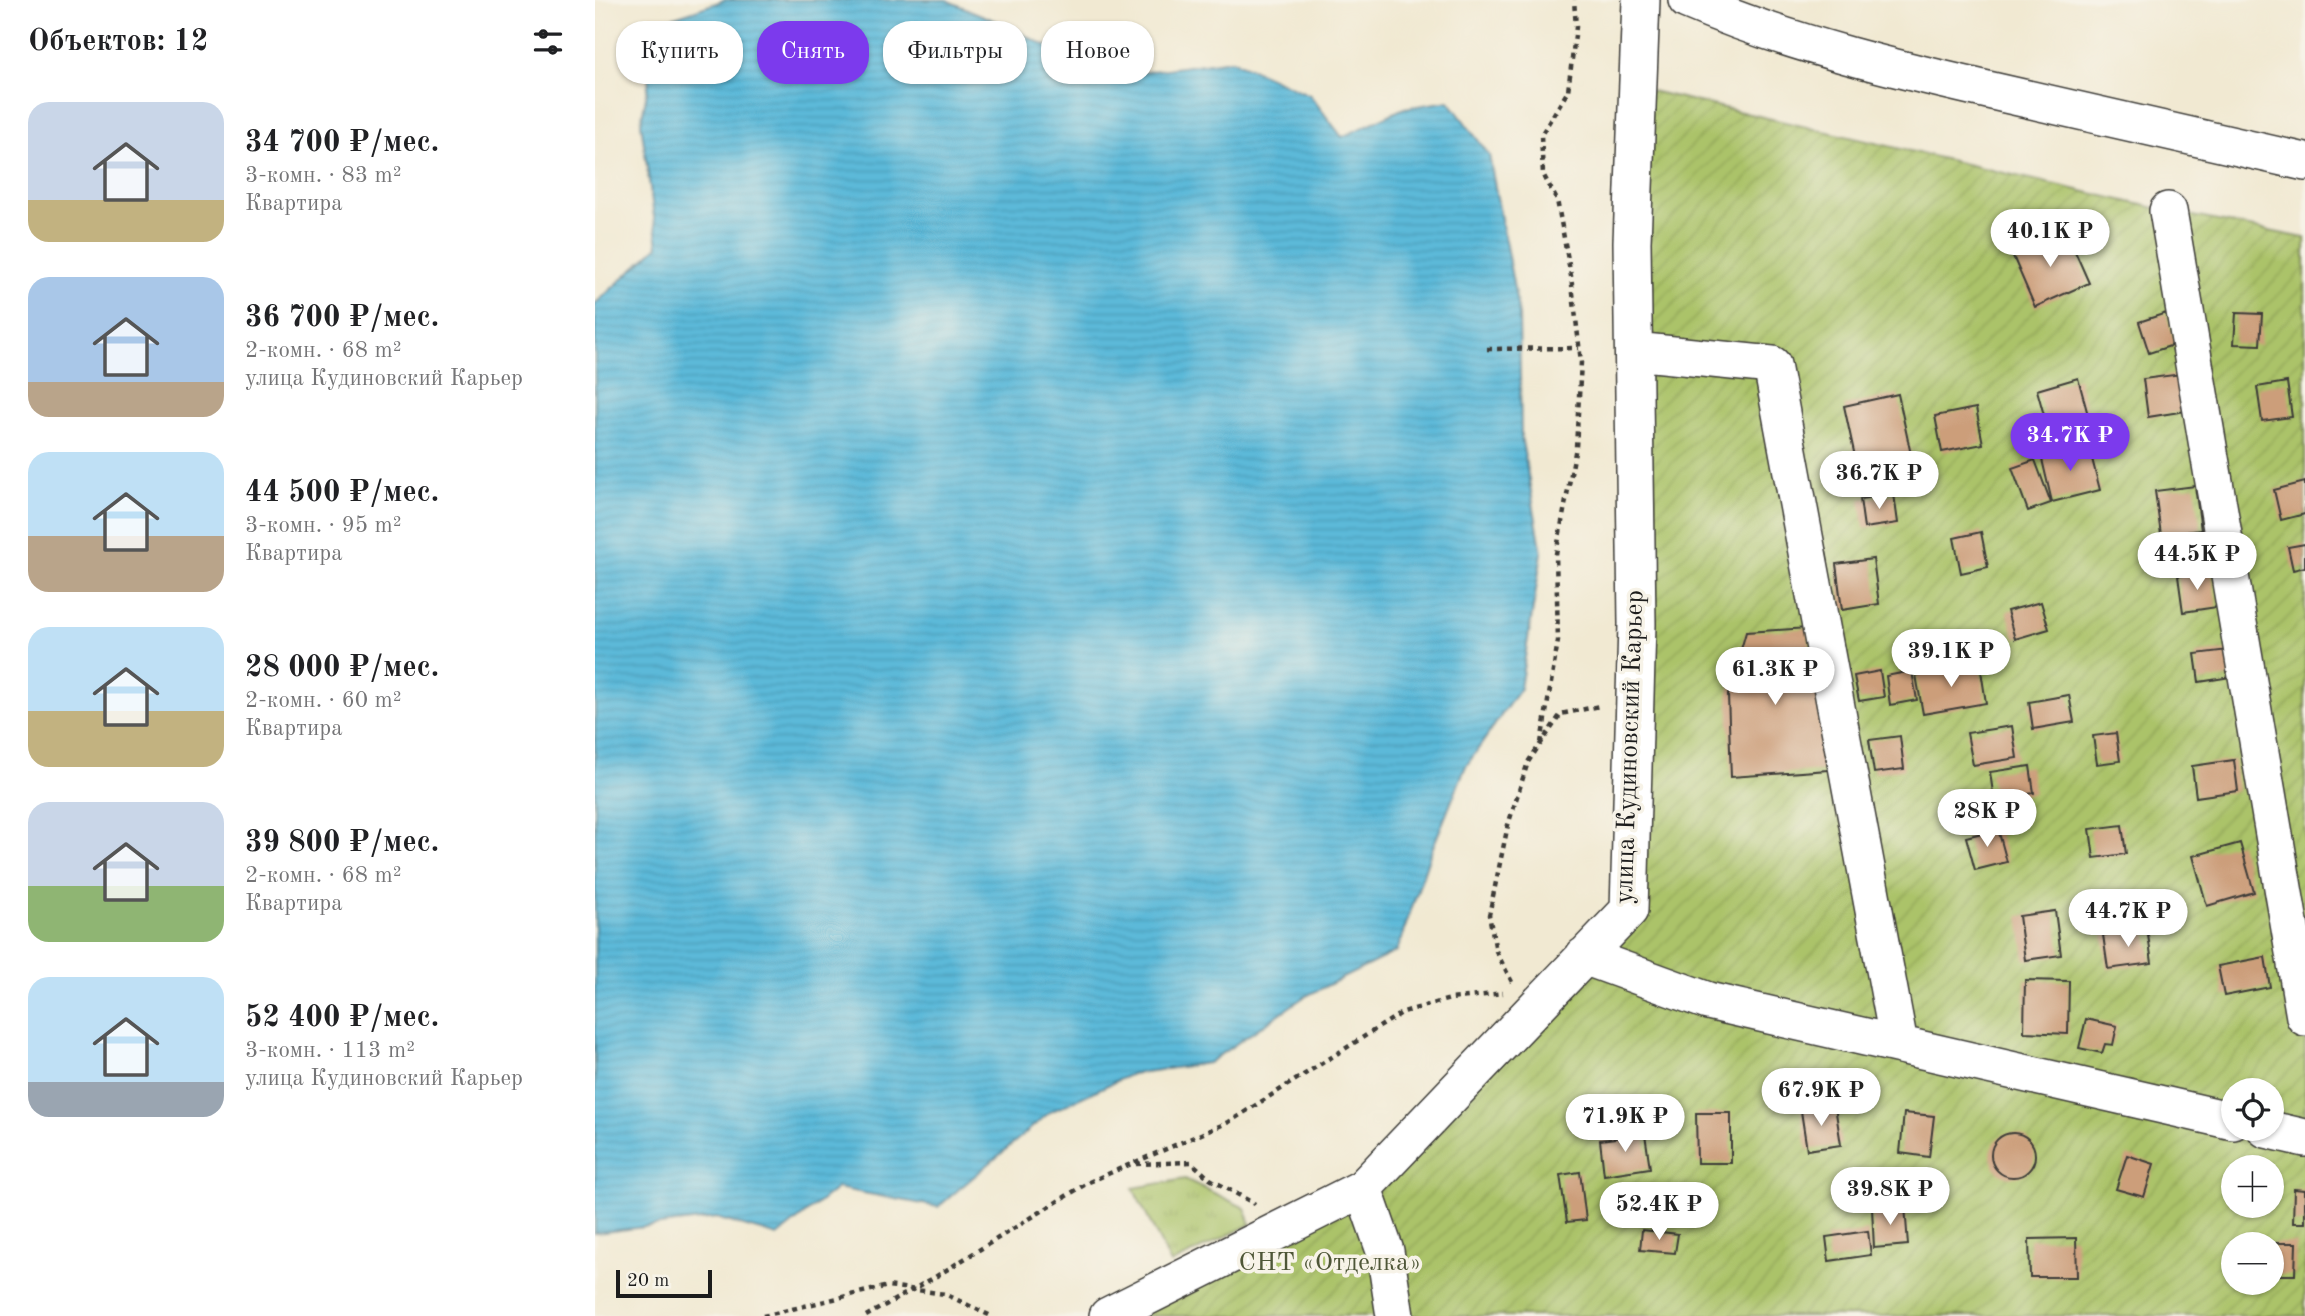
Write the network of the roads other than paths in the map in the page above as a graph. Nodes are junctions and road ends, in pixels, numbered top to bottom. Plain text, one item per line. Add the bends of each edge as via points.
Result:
1 (1641, 0) edge
2 (1687, 0) edge
3 (2305, 162) edge
4 (2168, 211) dead end
5 (1634, 351) junction
6 (1584, 956) junction
7 (2305, 1017) edge
8 (1899, 1044) junction
9 (2221, 1118) edge
10 (2284, 1133) edge
11 (2305, 1138) edge
12 (1363, 1188) junction
13 (1108, 1316) edge
14 (1395, 1316) edge

1 - 5 street, улица Кудиновский Карьер via 1632,242
2 - 3 street via 1861,58
4 - 7 street
5 - 6 street, улица Кудиновский Карьер via 1637,624 1629,910
5 - 8 street via 1772,365
6 - 8 street via 1708,1000
6 - 12 street, улица Кудиновский Карьер via 1523,1002
8 - 9 street
10 - 11 street
12 - 13 street, улица Кудиновский Карьер
12 - 14 street via 1385,1251

